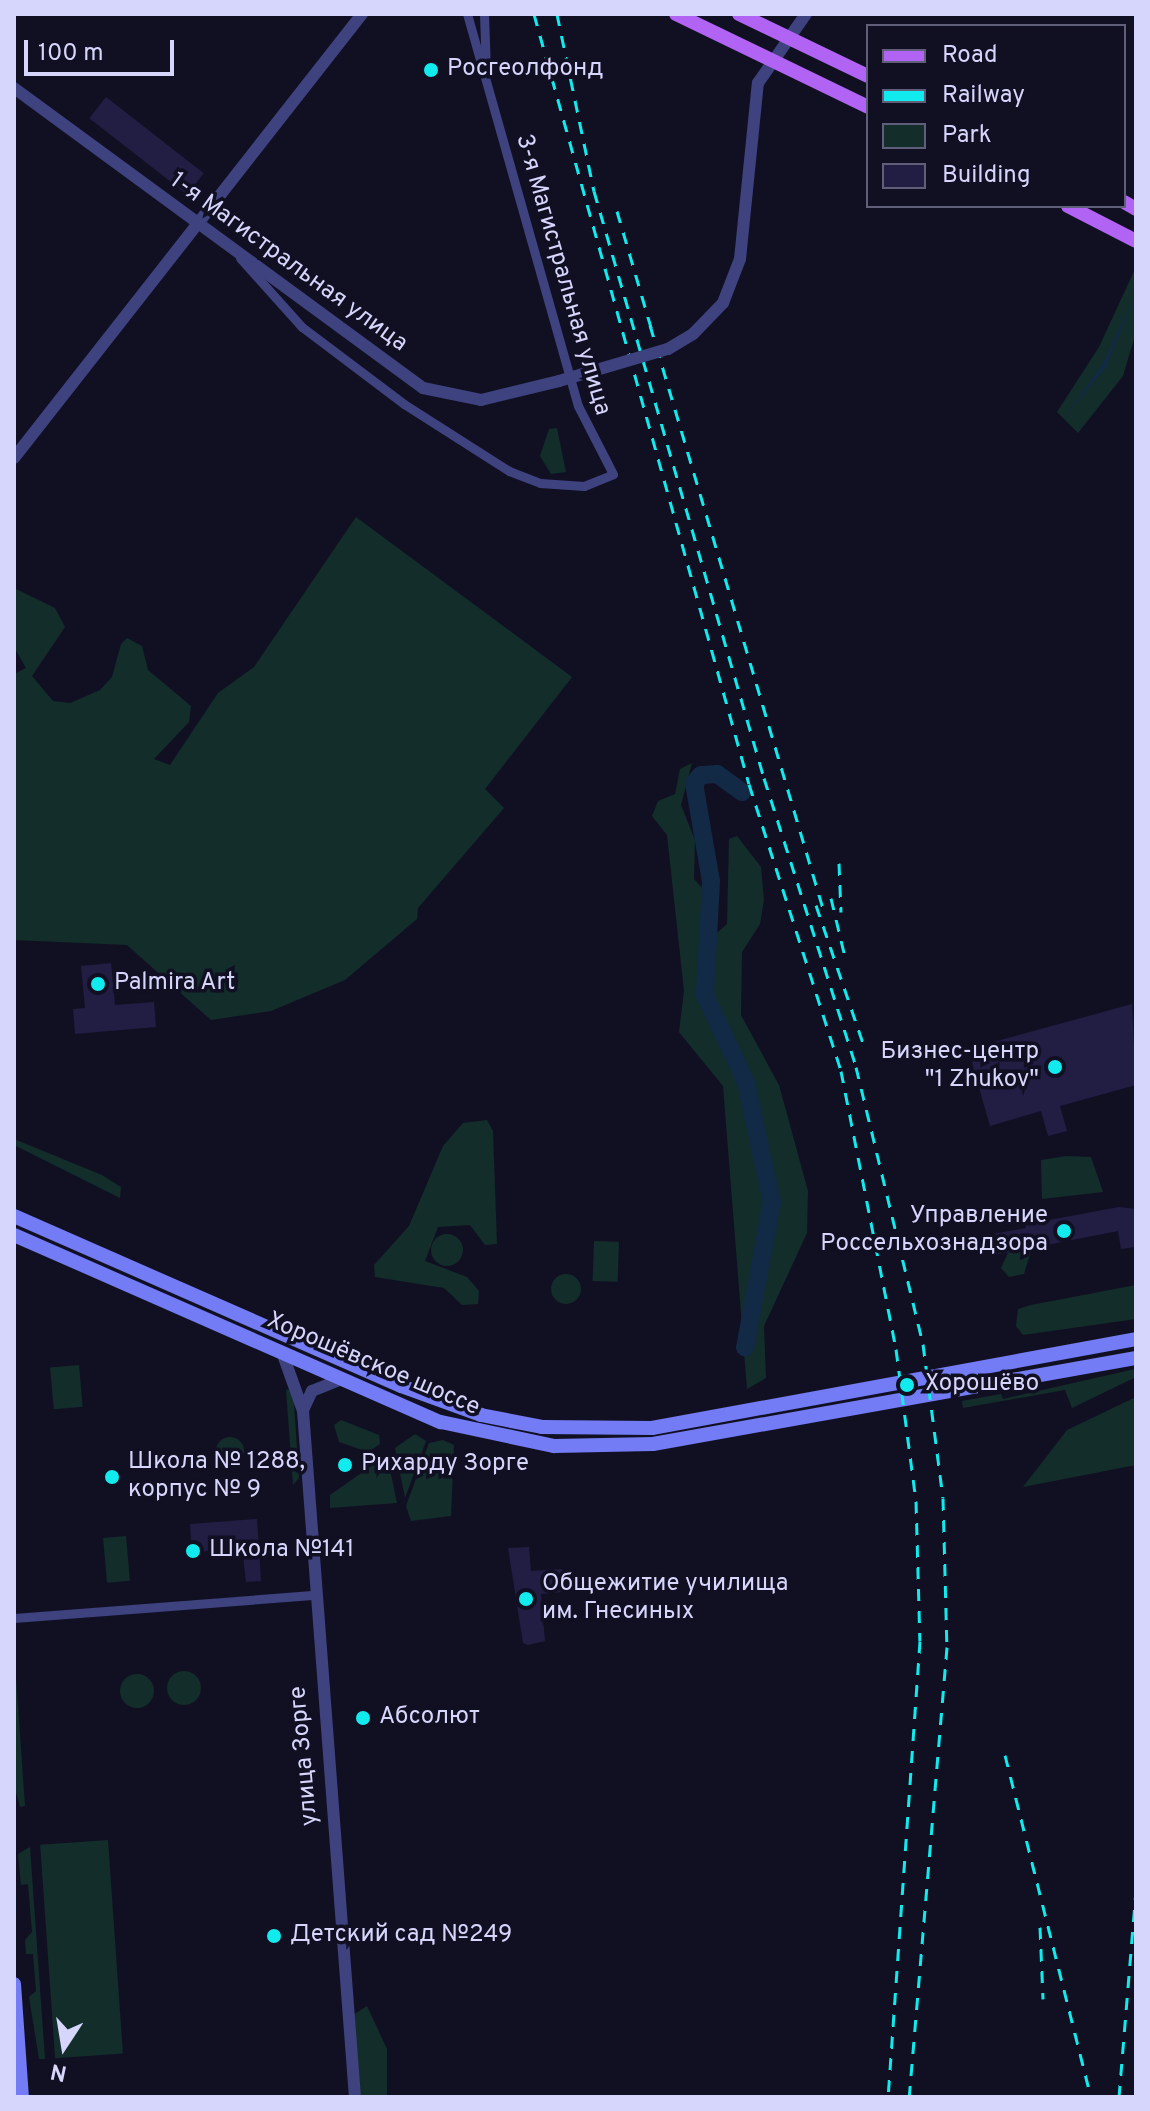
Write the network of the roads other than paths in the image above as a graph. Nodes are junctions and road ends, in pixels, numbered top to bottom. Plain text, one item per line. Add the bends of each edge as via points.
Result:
1 (362, 14) edge
2 (467, 14) edge
3 (484, 14) edge
4 (676, 14) edge
5 (739, 14) edge
6 (806, 14) edge
7 (866, 75) edge
8 (485, 81) junction
9 (14, 88) edge
10 (866, 106) edge
11 (1072, 208) edge
12 (202, 225) junction
13 (1136, 241) edge
14 (233, 249) junction
15 (14, 458) edge
16 (14, 1216) edge
17 (14, 1235) edge
18 (1136, 1339) edge
19 (282, 1352) junction
20 (1136, 1358) edge
21 (342, 1379) junction
22 (303, 1411) junction
23 (315, 1595) junction
24 (14, 1618) edge
25 (14, 1984) edge
26 (22, 2097) edge
27 (355, 2097) edge

1 - 12 street
2 - 8 street, 3-я Магистральная улица
3 - 8 street, 3-я Магистральная улица
4 - 10 main road, bridge
5 - 7 main road, bridge
6 - 14 street, 1-я Магистральная улица, bridge via 758,83 740,259 723,303 693,334 668,349 481,400 437,395
8 - 14 street, 3-я Магистральная улица via 584,425 613,474 588,486 540,483 509,471 339,356 269,297
9 - 12 street, 1-я Магистральная улица
11 - 13 main road
12 - 14 street, 1-я Магистральная улица
12 - 15 street
16 - 18 main road, Хорошёвское шоссе via 401,1386 514,1422 574,1430 652,1428
17 - 19 main road, Хорошёвское шоссе
19 - 21 main road, Хорошёвское шоссе
19 - 22 street, улица Зорге
20 - 21 main road, Хорошёвское шоссе via 653,1444 590,1447 475,1433
21 - 22 street via 312,1391
22 - 23 street, улица Зорге
23 - 24 street
23 - 27 street, улица Зорге
25 - 26 main road

